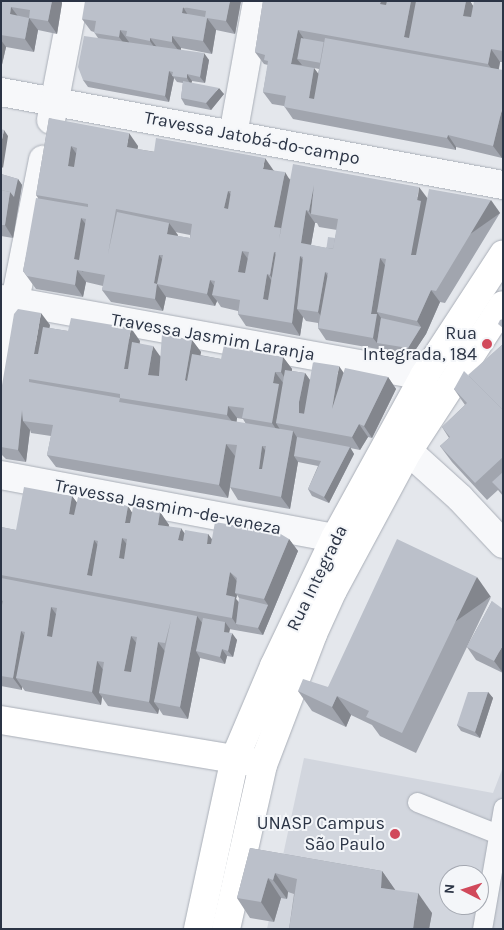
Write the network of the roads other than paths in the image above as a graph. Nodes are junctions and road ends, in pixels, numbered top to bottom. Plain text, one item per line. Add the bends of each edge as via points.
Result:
1 (74, 1) edge
2 (257, 1) edge
3 (1, 92) edge
4 (55, 102) junction
5 (233, 135) junction
6 (503, 185) edge
7 (503, 255) edge
8 (8, 300) edge
9 (503, 305) edge
10 (424, 376) junction
11 (1, 390) edge
12 (408, 451) junction
13 (1, 475) edge
14 (335, 538) junction
15 (503, 544) edge
16 (1, 720) edge
17 (235, 758) junction
18 (263, 764) junction
19 (417, 802) dead end
20 (503, 808) edge
21 (498, 834) junction
22 (198, 929) edge
23 (226, 929) edge
24 (482, 929) edge

1 - 4 street
2 - 5 street
3 - 4 street, Travessa Jatobá-do-campo
4 - 5 street, Travessa Jatobá-do-campo
4 - 8 street
5 - 6 street, Travessa Jatobá-do-campo
7 - 10 main road, Rua Integrada
8 - 10 street, Travessa Jasmim Laranja
8 - 11 street
9 - 12 main road, Rua Integrada
10 - 14 main road, Rua Integrada
12 - 15 street via 460,498
12 - 18 main road, Rua Integrada via 333,590
13 - 14 street, Travessa Jasmim-de-veneza
14 - 17 main road, Rua Integrada
16 - 17 main road
17 - 18 main road
17 - 22 main road, Rua Integrada
18 - 23 main road, Rua Integrada
19 - 21 lane
20 - 21 lane
21 - 24 lane

